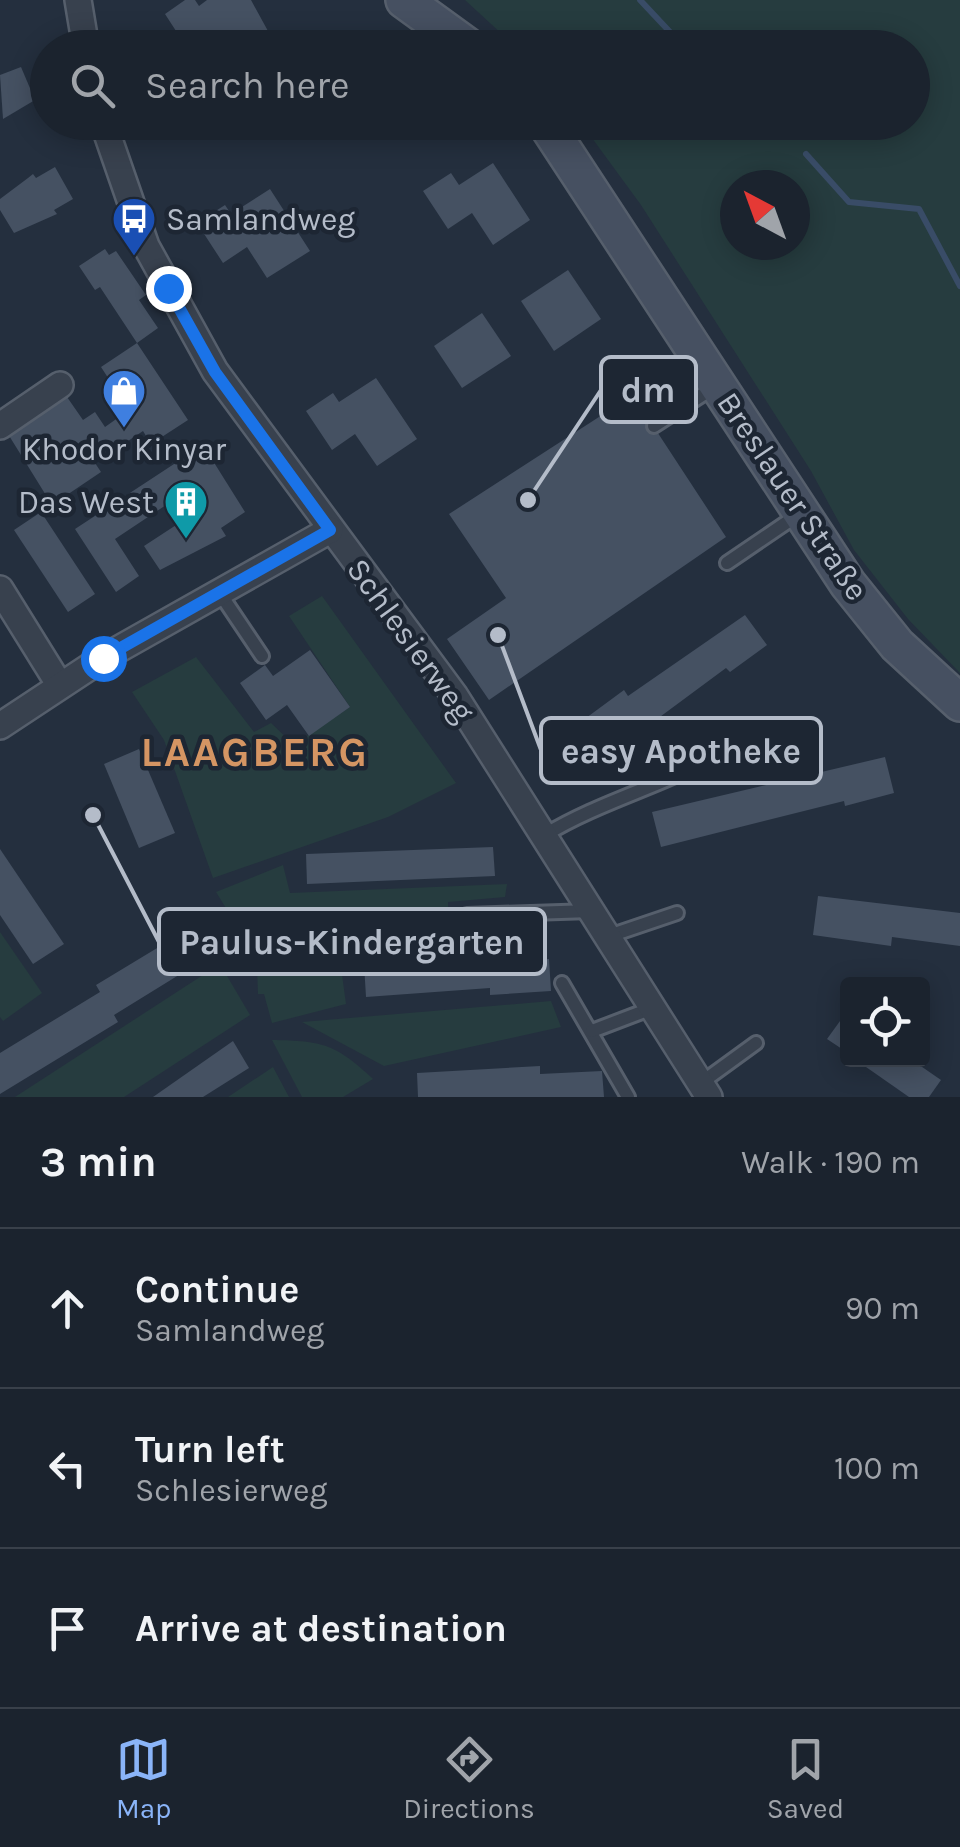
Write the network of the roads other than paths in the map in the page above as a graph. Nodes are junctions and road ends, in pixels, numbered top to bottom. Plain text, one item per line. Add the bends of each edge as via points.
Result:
1 (78, 0) edge
2 (404, 0) edge
3 (83, 30) edge
4 (445, 30) edge
5 (109, 140) edge
6 (557, 140) edge
7 (60, 385) dead end
8 (718, 385) junction
9 (0, 426) edge
10 (654, 426) dead end
11 (799, 514) junction
12 (330, 530) junction
13 (727, 563) dead end
14 (0, 589) edge
15 (219, 592) junction
16 (262, 656) dead end
17 (59, 684) junction
18 (960, 703) edge
19 (0, 726) edge
20 (721, 754) dead end
21 (545, 834) junction
22 (594, 911) junction
23 (678, 913) dead end
24 (467, 915) dead end
25 (609, 936) junction
26 (562, 983) dead end
27 (655, 1007) junction
28 (592, 1032) junction
29 (756, 1043) dead end
30 (705, 1090) edge
31 (628, 1097) edge

1 - 3 street
2 - 4 street
5 - 12 street, Schlesierweg via 134,218 215,372
6 - 8 street, Breslauer Straße
7 - 9 street
8 - 10 lane
8 - 11 street, Breslauer Straße
11 - 13 lane
11 - 18 street, Breslauer Straße via 897,646
12 - 15 street
12 - 21 street, Schlesierweg via 455,696
14 - 17 street
15 - 16 lane
15 - 17 street
17 - 19 street
20 - 21 lane
21 - 22 street, Schlesierweg
22 - 24 lane
22 - 25 street, Schlesierweg
23 - 25 lane
25 - 27 street, Schlesierweg
26 - 28 lane
27 - 28 lane
27 - 30 street, Schlesierweg
28 - 31 lane
29 - 30 lane

